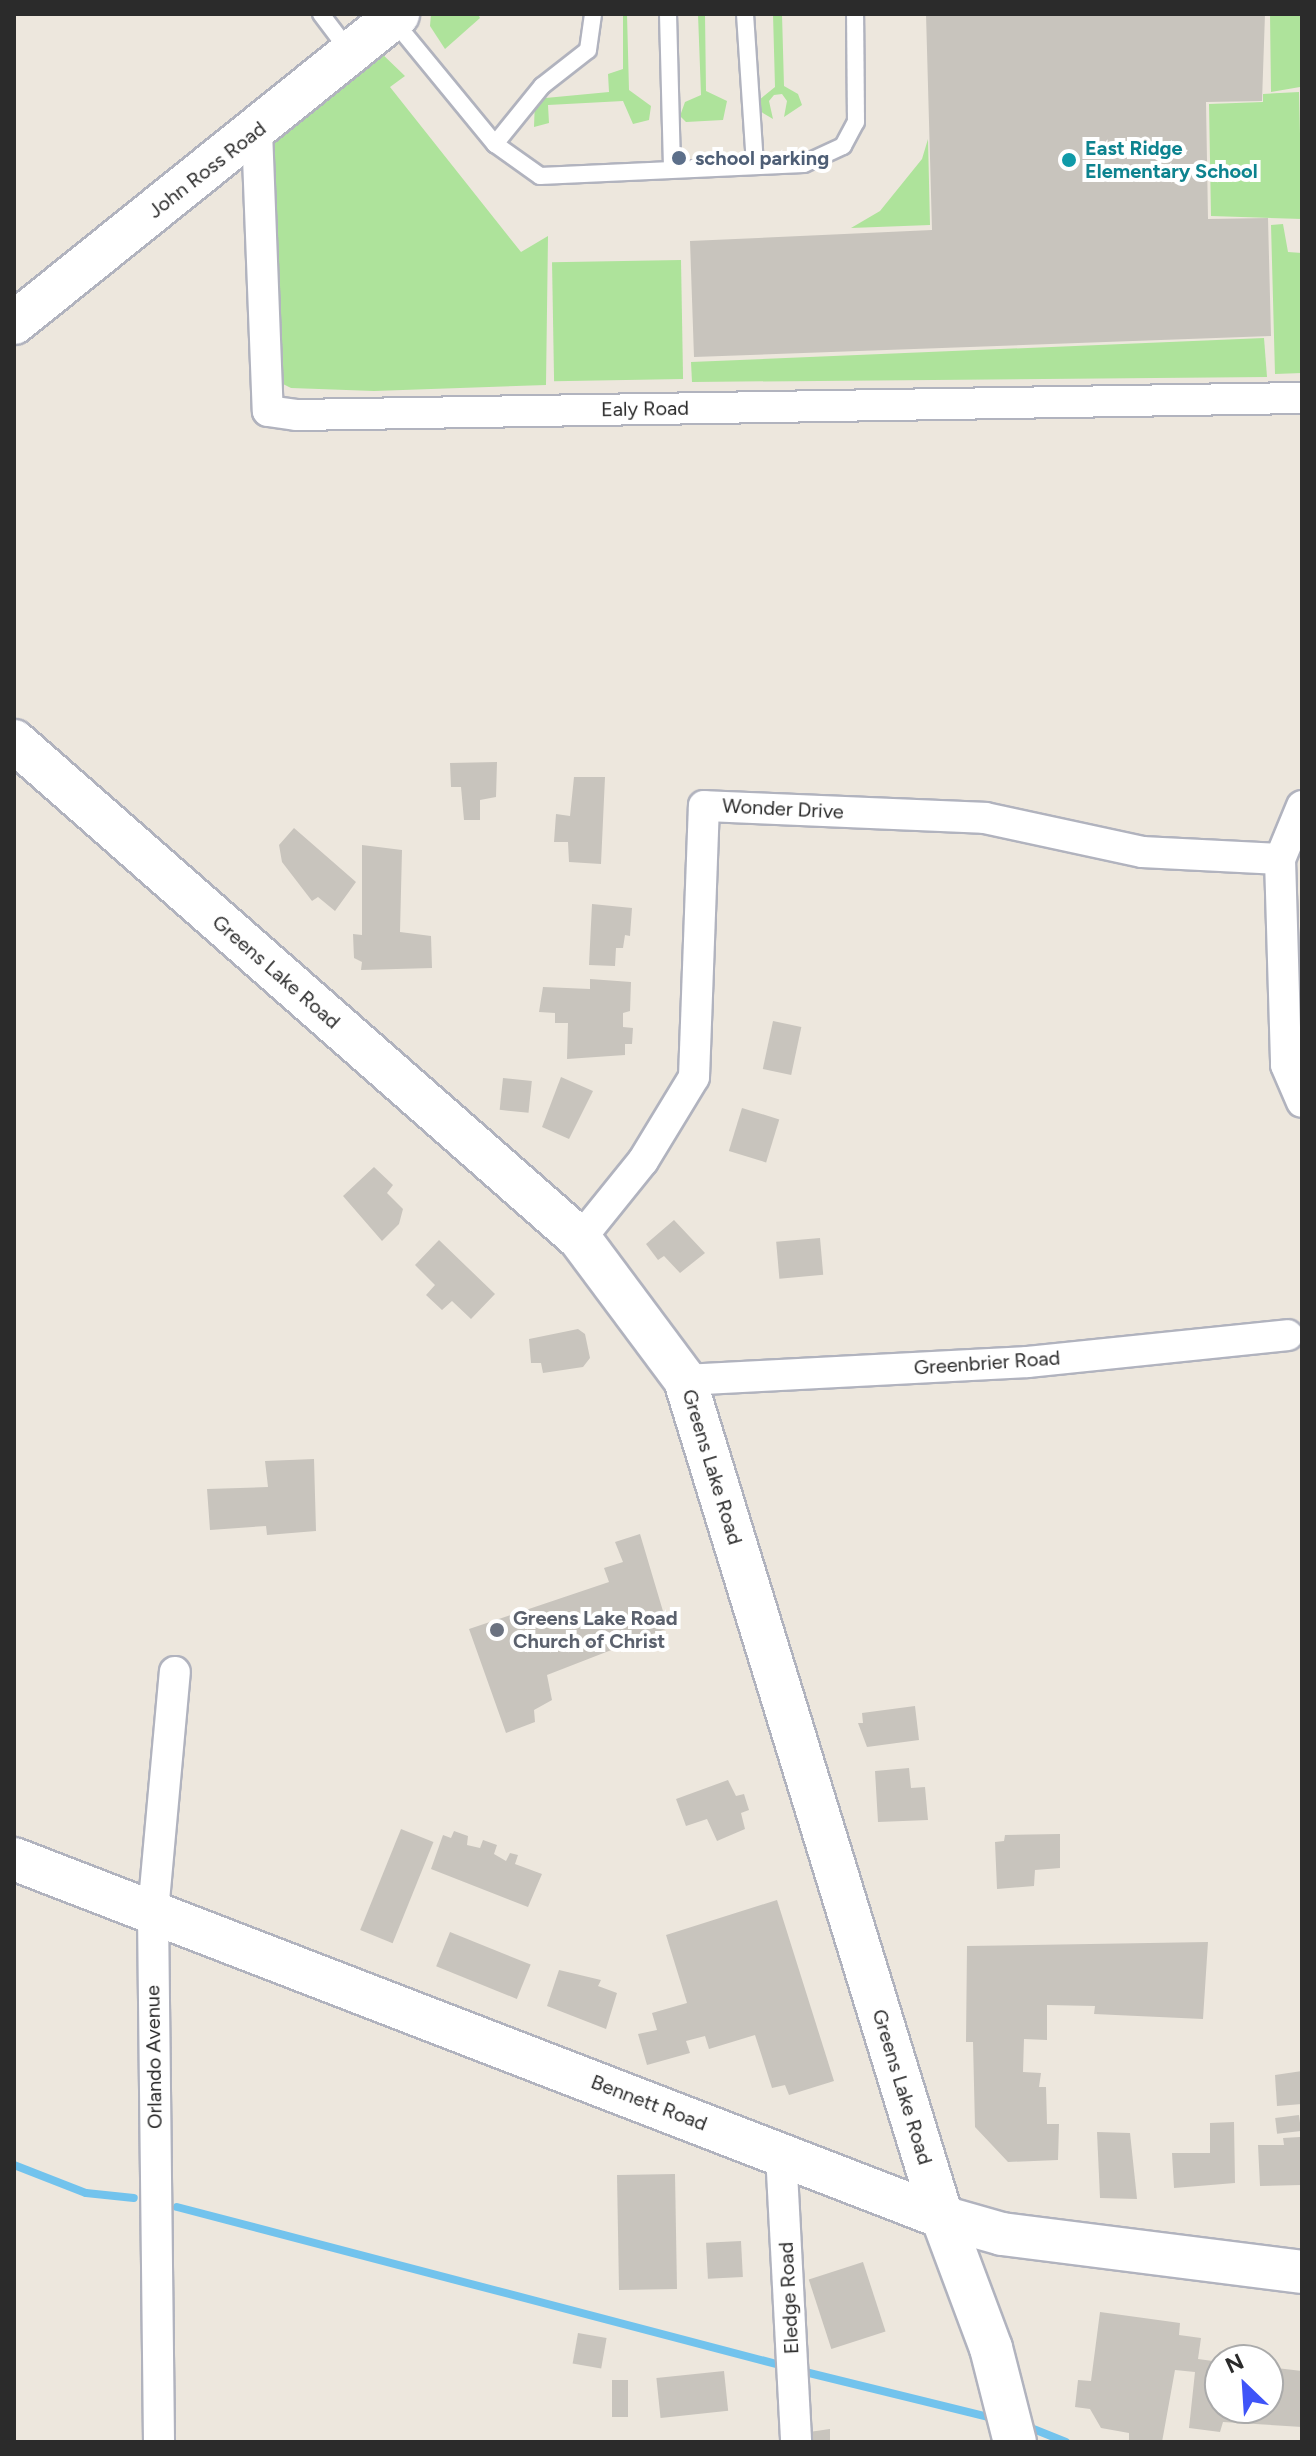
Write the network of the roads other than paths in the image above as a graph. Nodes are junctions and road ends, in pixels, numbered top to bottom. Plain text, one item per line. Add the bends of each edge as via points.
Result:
1 (321, 14) edge
2 (593, 14) edge
3 (668, 14) edge
4 (745, 14) edge
5 (855, 14) edge
6 (395, 16) edge
7 (350, 53) junction
8 (257, 131) junction
9 (495, 144) junction
10 (755, 166) junction
11 (672, 169) junction
12 (14, 323) edge
13 (1302, 398) edge
14 (14, 741) edge
15 (1302, 806) edge
16 (1280, 859) junction
17 (1302, 1102) edge
18 (580, 1239) junction
19 (1288, 1335) dead end
20 (685, 1380) junction
21 (175, 1672) dead end
22 (14, 1859) edge
23 (153, 1912) junction
24 (781, 2153) junction
25 (942, 2217) junction
26 (1302, 2272) edge
27 (1014, 2440) edge
28 (159, 2442) edge
29 (796, 2442) edge

1 - 7 lane
2 - 9 lane via 588,50 542,86
3 - 11 lane
4 - 10 lane
5 - 10 lane via 856,122 843,146 804,164
6 - 7 street, John Ross Road
6 - 9 lane
7 - 8 street, John Ross Road
8 - 12 street, John Ross Road
8 - 13 street, Ealy Road via 268,411 296,415
9 - 11 lane via 540,176
10 - 11 lane
14 - 18 street, Greens Lake Road
15 - 16 street
16 - 17 street via 1286,1065
16 - 18 street, Wonder Drive via 1142,852 985,818 704,806 694,1077 643,1161
18 - 20 street, Greens Lake Road
19 - 20 street, Greenbrier Road via 1028,1362
20 - 25 street, Greens Lake Road
21 - 23 street, Orlando Avenue
22 - 23 street, Bennett Road
23 - 24 street, Bennett Road
23 - 28 street, Orlando Avenue
24 - 25 street, Bennett Road
24 - 29 street, Eledge Road
25 - 26 street, Bennett Road via 1002,2234
25 - 27 street, Greens Lake Road via 999,2377

